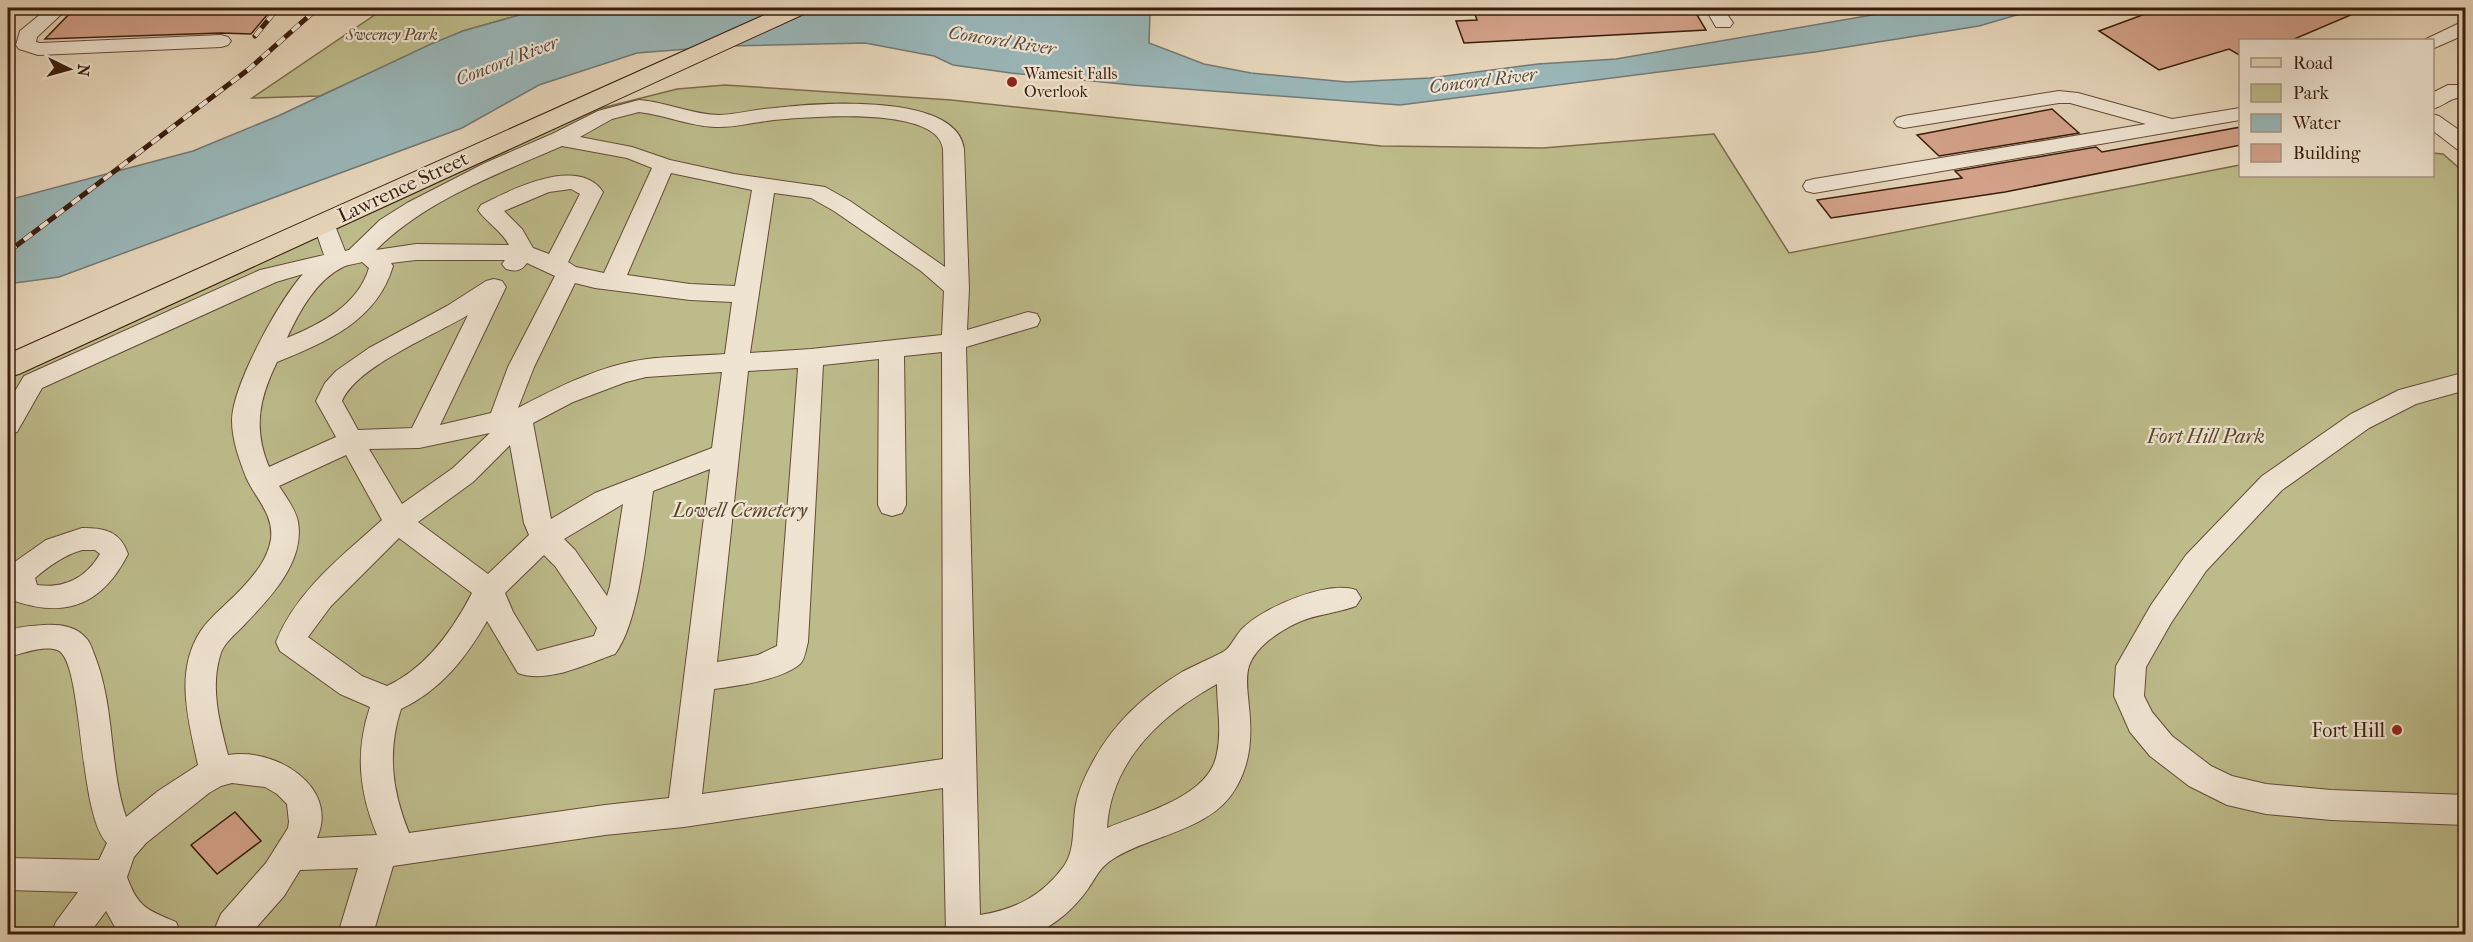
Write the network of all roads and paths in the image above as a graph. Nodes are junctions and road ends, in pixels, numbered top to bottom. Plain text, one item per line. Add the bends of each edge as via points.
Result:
1 (59, 8) edge
2 (798, 8) edge
3 (2466, 26) edge
4 (221, 41) dead end
5 (2434, 42) edge
6 (2466, 91) edge
7 (2434, 102) edge
8 (2239, 114) edge
9 (2434, 121) edge
10 (1904, 122) dead end
11 (2174, 124) junction
12 (560, 139) junction
13 (2466, 145) edge
14 (664, 165) junction
15 (764, 185) junction
16 (1814, 186) dead end
17 (450, 189) junction
18 (489, 210) junction
19 (324, 223) junction
20 (523, 253) junction
21 (355, 258) junction
22 (561, 269) junction
23 (613, 281) junction
24 (494, 287) junction
25 (957, 289) junction
26 (746, 294) junction
27 (1028, 320) dead end
28 (954, 342) junction
29 (891, 349) junction
30 (267, 356) junction
31 (811, 358) junction
32 (737, 363) junction
33 (8, 366) edge
34 (2466, 381) edge
35 (33, 382) junction
36 (8, 393) edge
37 (510, 420) junction
38 (8, 425) edge
39 (419, 438) junction
40 (351, 441) junction
41 (725, 454) junction
42 (262, 482) junction
43 (640, 486) junction
44 (892, 505) dead end
45 (398, 522) junction
46 (544, 537) junction
47 (489, 590) junction
48 (1346, 598) dead end
49 (612, 626) junction
50 (8, 645) edge
51 (1236, 660) junction
52 (700, 677) junction
53 (388, 700) junction
54 (959, 771) junction
55 (216, 772) junction
56 (2466, 810) edge
57 (684, 812) junction
58 (126, 840) junction
59 (390, 851) junction
60 (291, 855) junction
61 (1087, 858) junction
62 (8, 874) edge
63 (110, 877) junction
64 (228, 932) edge
65 (68, 934) edge
66 (164, 934) edge
67 (356, 934) edge
68 (963, 934) edge
69 (969, 934) edge

1 - 4 street via 27,35 26,45 38,49
2 - 19 main road, Lawrence Street
3 - 5 street
6 - 7 street via 2448,91
8 - 11 street
9 - 13 street
10 - 11 street via 2059,96
11 - 16 street
12 - 14 street via 632,153
12 - 17 street
12 - 25 street via 605,115 639,106 714,121 839,112 903,113 924,118 942,127 951,138
14 - 15 street
14 - 23 street
15 - 25 street via 817,192
15 - 26 street
17 - 18 street
17 - 21 street via 388,225
18 - 20 street via 509,227
18 - 22 street via 550,183 589,188 590,200
19 - 21 street
19 - 33 main road, Lawrence Street
20 - 21 street via 416,252
20 - 22 street
20 - 24 street
21 - 30 street via 320,270 308,282
21 - 30 street via 381,266 371,295 330,328
21 - 35 street via 268,276
22 - 23 street via 595,280
22 - 37 street via 521,367
23 - 26 street via 690,292
24 - 39 street
24 - 40 street via 371,359 334,388 329,401
25 - 28 street
26 - 32 street
27 - 28 street
28 - 29 street
28 - 54 street
29 - 31 street
29 - 44 street
30 - 42 street via 245,408 244,431
31 - 32 street
31 - 52 street via 790,654 769,666 738,674
32 - 37 street via 620,373
32 - 41 street
34 - 56 street via 2408,397 2360,421 2272,483 2196,563 2161,614 2131,666 2129,696 2141,722 2161,746 2200,776 2227,790 2331,805
35 - 36 street
35 - 38 street
37 - 39 street
37 - 45 street via 463,475
37 - 46 street
39 - 40 street
40 - 42 street
40 - 45 street
41 - 43 street
41 - 52 street
42 - 55 street via 284,520 286,540 270,574 211,640 205,652 199,678
43 - 46 street via 605,500
43 - 49 street via 625,586
45 - 47 street
45 - 53 street via 307,612 291,642 351,685
46 - 47 street
46 - 49 street via 565,558
47 - 49 street via 529,664 544,664 604,645
47 - 53 street via 472,624 428,678
48 - 51 street via 1307,606 1272,621 1250,639
50 - 58 street via 21,639 56,637 68,639 77,648 95,721 105,803 113,827
51 - 61 street via 1177,690 1112,757 1095,794
51 - 61 street via 1232,677 1235,745 1230,770 1219,787 1173,818 1099,847
52 - 57 street
53 - 59 street via 378,728 374,758
54 - 57 street
54 - 68 street
55 - 58 street via 184,792
55 - 60 street via 238,768 261,771 294,787 304,803 306,824
57 - 59 street
58 - 63 street
59 - 60 street
59 - 67 street
60 - 64 street via 260,901
61 - 69 street via 1054,904 1027,920
62 - 63 street
63 - 65 street
63 - 66 street via 122,911 144,929

